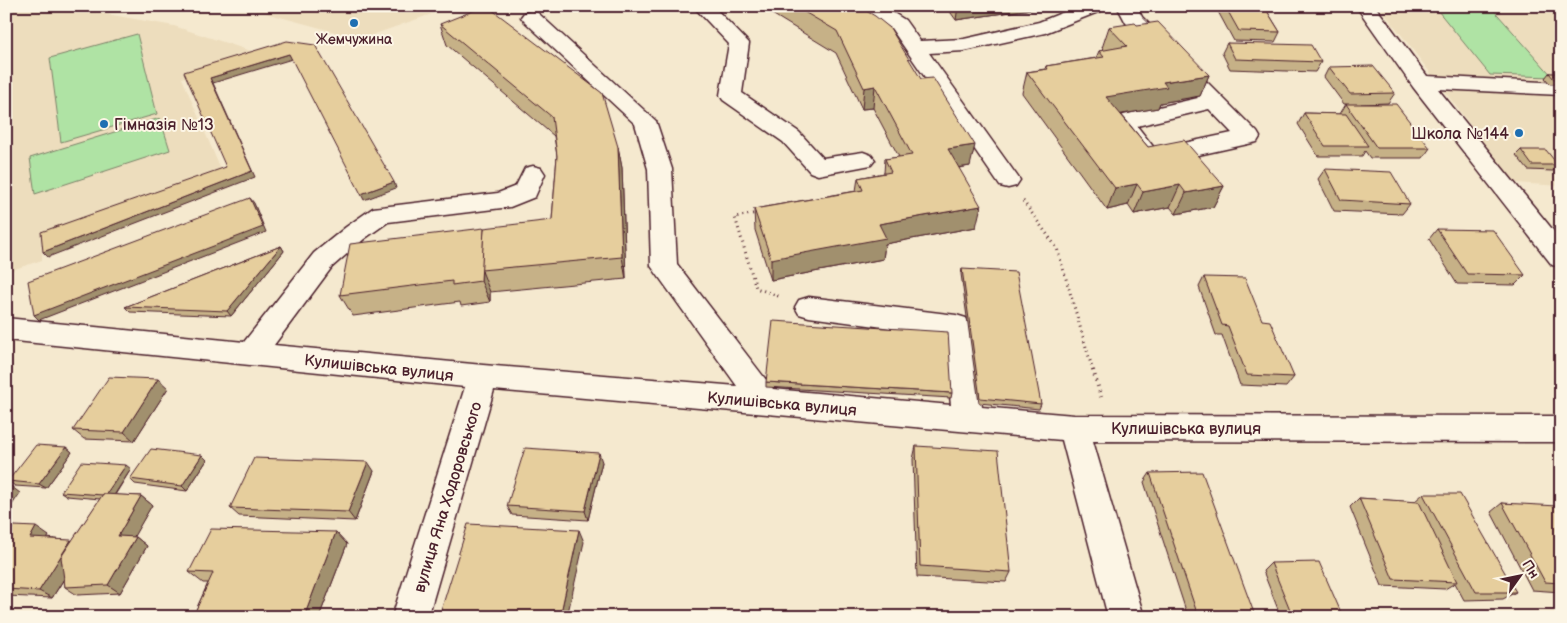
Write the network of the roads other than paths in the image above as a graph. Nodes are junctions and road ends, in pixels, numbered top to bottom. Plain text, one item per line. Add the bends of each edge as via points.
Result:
1 (702, 6) edge
2 (868, 6) edge
3 (1096, 6) edge
4 (1127, 6) edge
5 (1365, 6) edge
6 (532, 17) dead end
7 (915, 47) junction
8 (1421, 82) junction
9 (1561, 89) edge
10 (1214, 101) junction
11 (863, 160) dead end
12 (533, 174) dead end
13 (1008, 180) road end
14 (1561, 258) edge
15 (809, 307) road end
16 (6, 329) edge
17 (251, 354) junction
18 (483, 378) junction
19 (764, 402) junction
20 (968, 419) junction
21 (1074, 428) junction
22 (1561, 429) edge
23 (410, 617) edge
24 (1126, 617) edge

1 - 11 street via 739,43 731,95 792,138 818,167
2 - 7 street via 898,24
3 - 7 street via 1045,28 964,45
4 - 10 street via 1133,19
5 - 8 street
6 - 19 street via 646,121 660,169 664,266
7 - 13 street
8 - 9 street
8 - 14 street
10 - 10 street via 1150,116 1123,122 1149,158 1249,137
12 - 17 street via 526,191 501,201 382,214 323,260
15 - 20 street via 956,326
16 - 17 street, Кулишівська вулиця
17 - 18 street, Кулишівська вулиця
18 - 19 street, Кулишівська вулиця
18 - 23 street, вулиця Яна Ходоровського
19 - 20 street, Кулишівська вулиця
20 - 21 street, Кулишівська вулиця
21 - 22 street, Кулишівська вулиця
21 - 24 street

